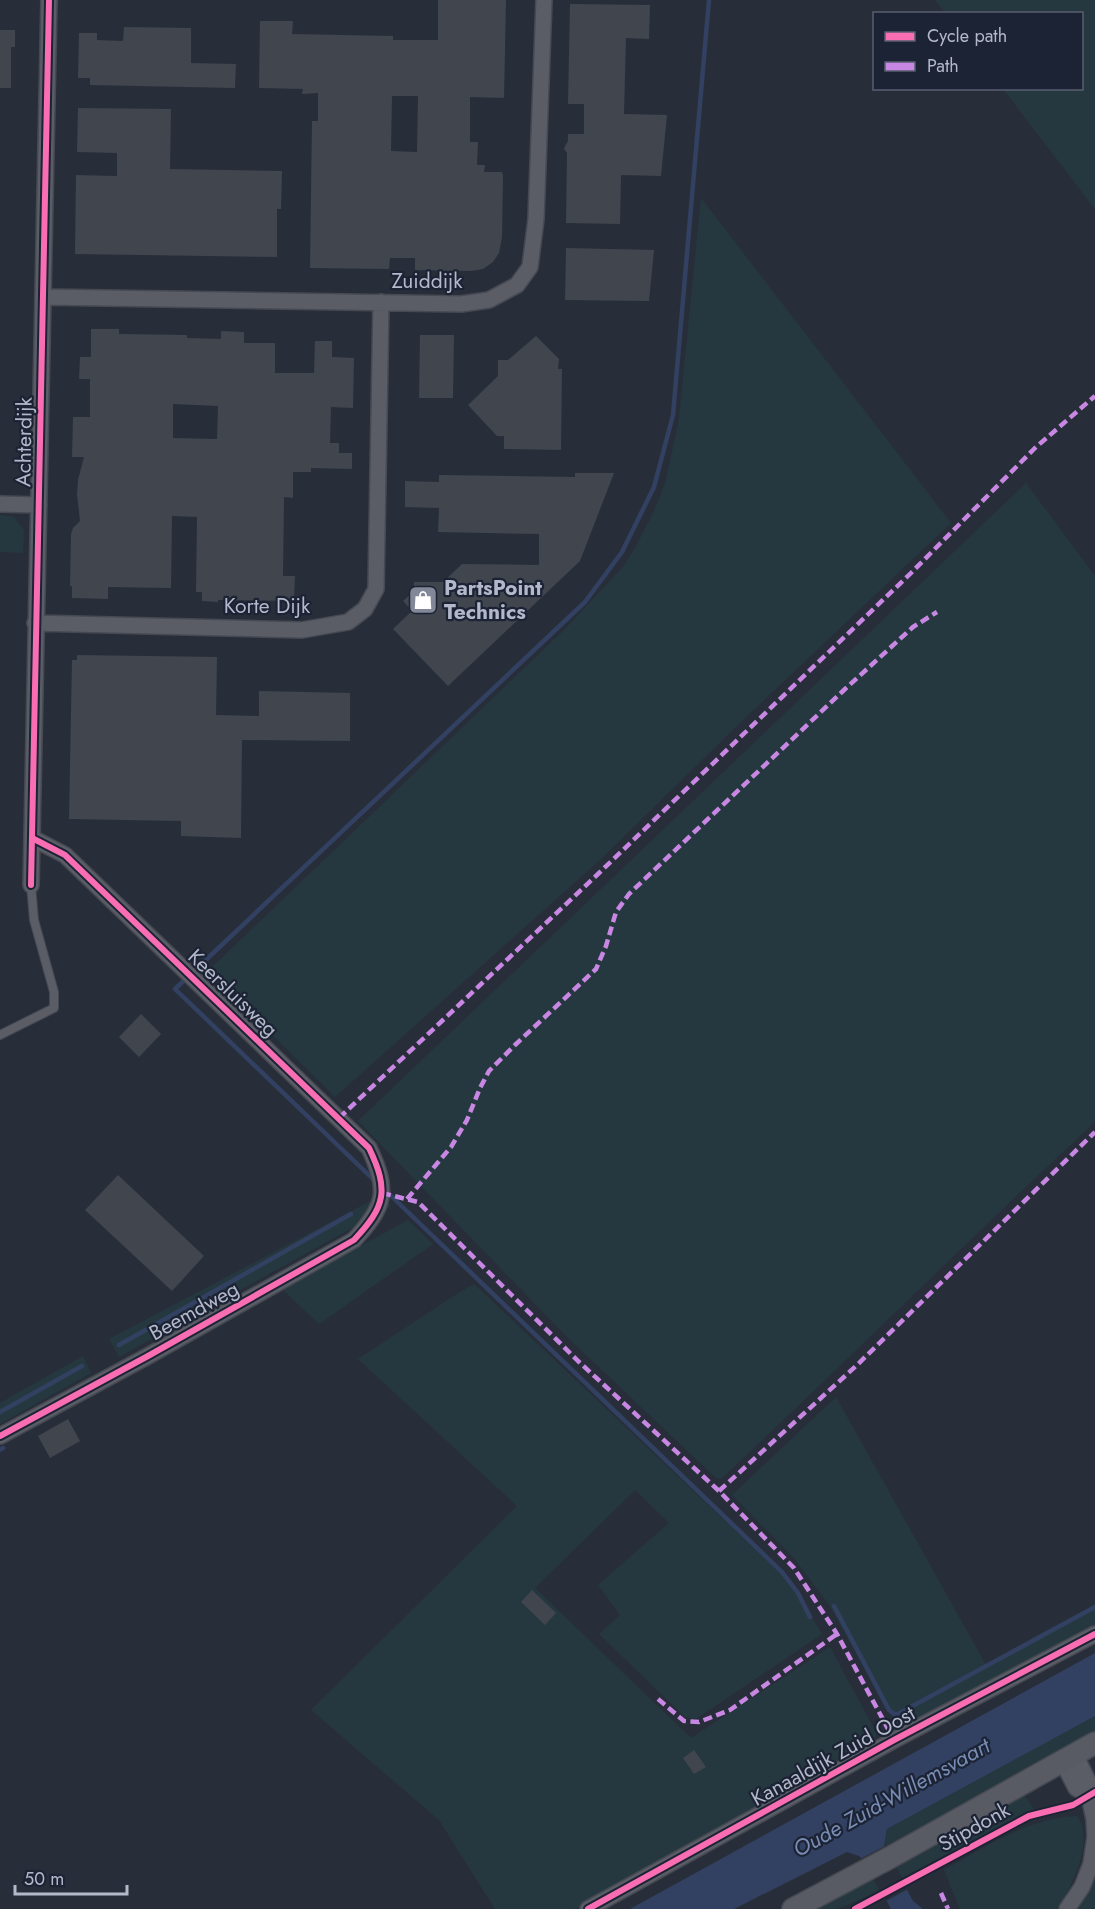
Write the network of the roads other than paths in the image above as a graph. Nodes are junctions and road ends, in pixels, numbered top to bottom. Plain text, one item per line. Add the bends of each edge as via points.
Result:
1 (49, 0) edge
2 (544, 0) edge
3 (43, 297) junction
4 (381, 302) junction
5 (0, 504) edge
6 (39, 505) junction
7 (35, 623) junction
8 (32, 838) junction
9 (31, 885) joint
10 (0, 1035) edge
11 (382, 1193) joint
12 (0, 1436) edge
13 (1095, 1634) edge
14 (1095, 1743) edge
15 (1068, 1758) junction
16 (588, 1909) edge
17 (793, 1909) edge
18 (1067, 1909) edge

1 - 3 street, Achterdijk
2 - 4 street, Zuiddijk via 536,219 530,267 517,285 489,300 461,304
3 - 4 street, Zuiddijk
3 - 6 street, Achterdijk
4 - 7 street, Korte Dijk via 376,588 365,609 348,622 302,630
5 - 6 street
6 - 7 street, Achterdijk
7 - 8 street, Achterdijk
8 - 9 street, Achterdijk
8 - 11 street, Keersluisweg via 65,855 369,1148 379,1170
9 - 10 lane via 34,920 54,993 54,1008
11 - 12 street, Beemdweg via 369,1224 354,1240
13 - 16 street, Kanaaldijk Zuid Oost
14 - 15 main road, Stipdonk
15 - 17 main road, Stipdonk
15 - 18 street via 1089,1783 1095,1828 1091,1863 1082,1887

